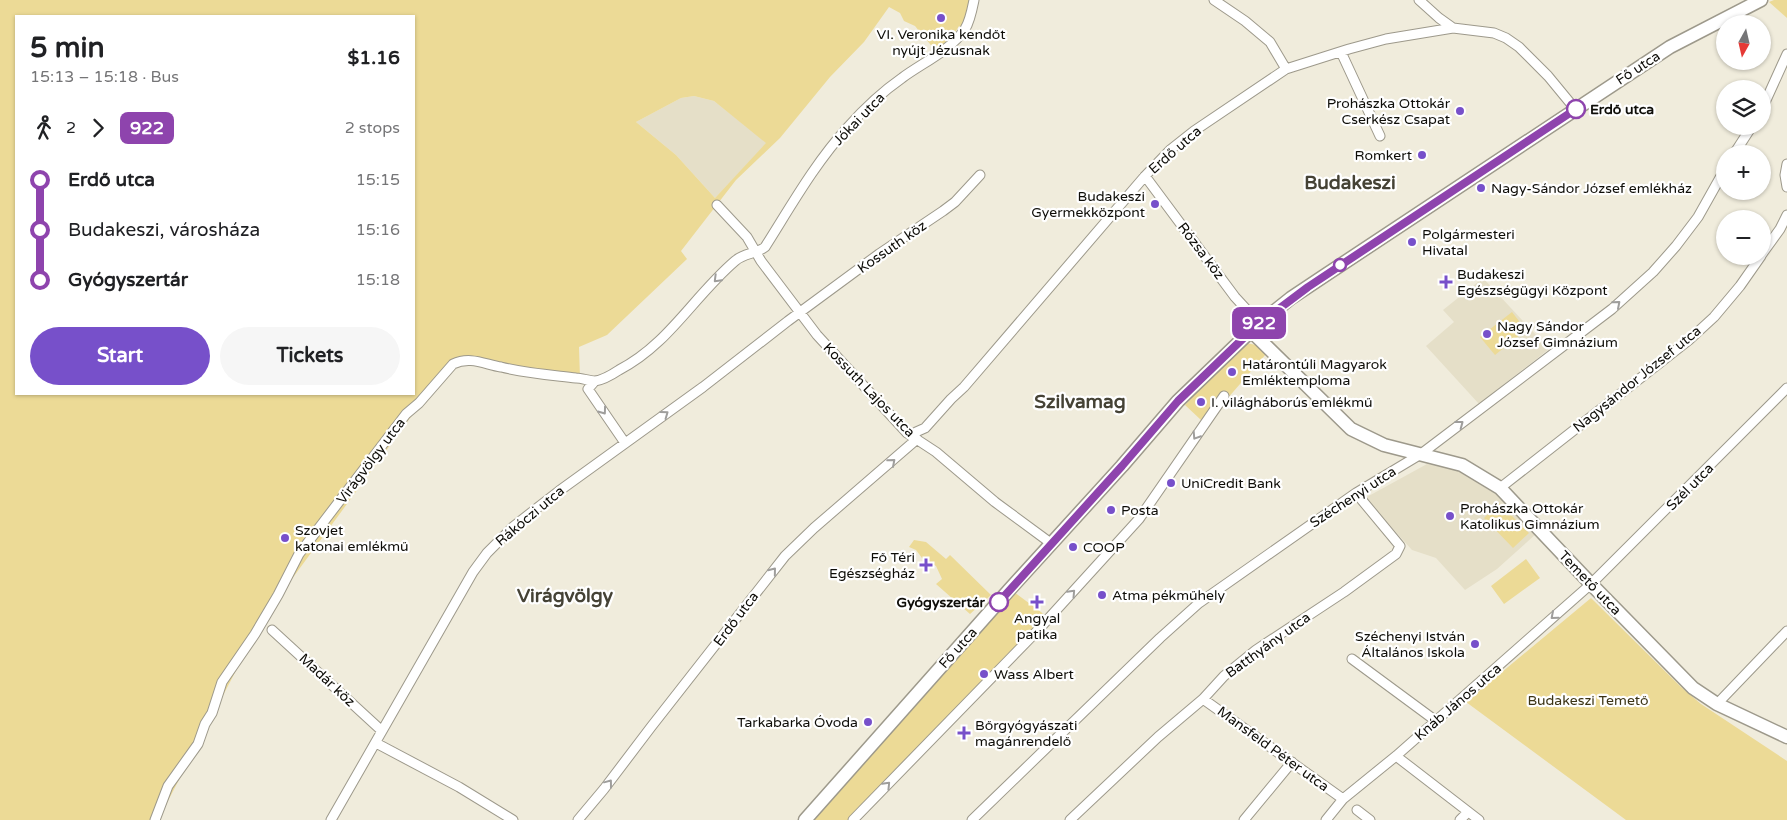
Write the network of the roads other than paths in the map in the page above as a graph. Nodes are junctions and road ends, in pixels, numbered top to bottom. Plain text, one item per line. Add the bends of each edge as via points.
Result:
1 (974, 0) edge
2 (1214, 0) edge
3 (1419, 0) edge
4 (1761, 0) edge
5 (1453, 28) junction
6 (1341, 52) junction
7 (1787, 54) edge
8 (1286, 69) junction
9 (1771, 89) edge
10 (1576, 110) junction
11 (1380, 136) dead end
12 (1787, 164) edge
13 (980, 175) dead end
14 (1145, 176) junction
15 (1716, 185) edge
16 (1787, 187) edge
17 (717, 205) dead end
18 (1787, 215) edge
19 (1771, 242) edge
20 (756, 252) junction
21 (1755, 265) edge
22 (799, 313) junction
23 (1255, 327) junction
24 (595, 381) junction
25 (1787, 388) edge
26 (1224, 396) dead end
27 (917, 440) junction
28 (625, 442) junction
29 (1421, 454) junction
30 (1500, 488) junction
31 (1356, 493) junction
32 (1052, 544) junction
33 (1591, 584) junction
34 (272, 630) dead end
35 (1787, 631) edge
36 (1352, 659) dead end
37 (1203, 699) junction
38 (1716, 704) junction
39 (1436, 721) junction
40 (382, 731) junction
41 (1787, 737) edge
42 (376, 743) junction
43 (1396, 756) junction
44 (1292, 762) junction
45 (1343, 799) junction
46 (1357, 810) dead end
47 (1468, 812) junction
48 (155, 820) edge
49 (331, 820) edge
50 (513, 820) edge
51 (578, 820) edge
52 (805, 820) edge
53 (853, 820) edge
54 (972, 820) edge
55 (1070, 820) edge
56 (1244, 820) edge
57 (1326, 820) edge
58 (1370, 820) edge
59 (1460, 820) edge
60 (1479, 820) edge

1 - 20 street, Jókai utca via 965,29 955,40 882,93 847,128 814,170 765,247
2 - 8 street via 1270,42
3 - 5 street
4 - 10 main road, Fő utca via 1670,46
5 - 6 street, Erdő utca via 1386,39
5 - 10 street, Erdő utca via 1494,33 1506,38 1552,79
6 - 8 street, Erdő utca
6 - 11 street
7 - 9 street
8 - 14 street, Erdő utca via 1194,131
10 - 23 main road, Fő utca via 1316,281
12 - 16 street
13 - 22 street, Kossuth köz via 943,211
14 - 23 street, Rózsa köz
14 - 27 street, Erdő utca via 925,428 926,437
29 -> 15 street, Széchenyi utca via 1612,309 1653,272 1698,218
17 - 20 street, Kossuth Lajos utca via 747,237
18 - 19 street, Nagysándor József utca
20 - 22 street, Kossuth Lajos utca
20 -> 24 street via 741,256 722,273 661,341 637,361
21 - 30 street, Nagysándor József utca via 1714,317 1688,340
22 - 27 street, Kossuth Lajos utca via 832,353
28 -> 22 street, Rákóczi utca
23 - 29 main road, Temető utca via 1351,429 1384,444
23 - 32 main road, Fő utca via 1178,401
24 -> 28 street via 588,389
24 - 48 street, Virágvölgy utca via 471,360 453,364 406,414 298,554 246,649 222,682 198,744 168,786
25 - 33 street, Szél utca
26 - 53 street via 1139,519 1039,629
27 - 32 street, Kossuth Lajos utca
51 -> 27 street, Erdő utca via 785,556
28 - 40 street, Rákóczi utca via 514,526 487,554 473,572
29 - 30 main road, Temető utca via 1462,466
29 - 31 street, Széchenyi utca
30 - 33 main road, Temető utca
31 - 37 street, Batthyány utca via 1400,546 1396,554 1256,650 1224,676
31 - 54 street, Széchenyi utca via 1199,603
32 - 52 main road, Fő utca
33 - 38 main road, Temető utca via 1675,671
33 -> 39 street, Knáb János utca
34 - 40 street, Madár köz
35 - 38 street
36 - 39 street
37 - 44 street, Mansfeld Péter utca
37 - 55 street, Batthyány utca
38 - 41 main road, Temető utca
39 - 43 street, Knáb János utca
40 - 42 street, Rákóczi utca
42 - 49 street, Rákóczi utca
42 - 50 street
43 - 45 street, Knáb János utca
43 - 47 street
44 - 45 street, Mansfeld Péter utca
44 - 56 street
45 - 57 street, Knáb János utca
46 - 58 street
47 - 59 street
47 - 60 street

